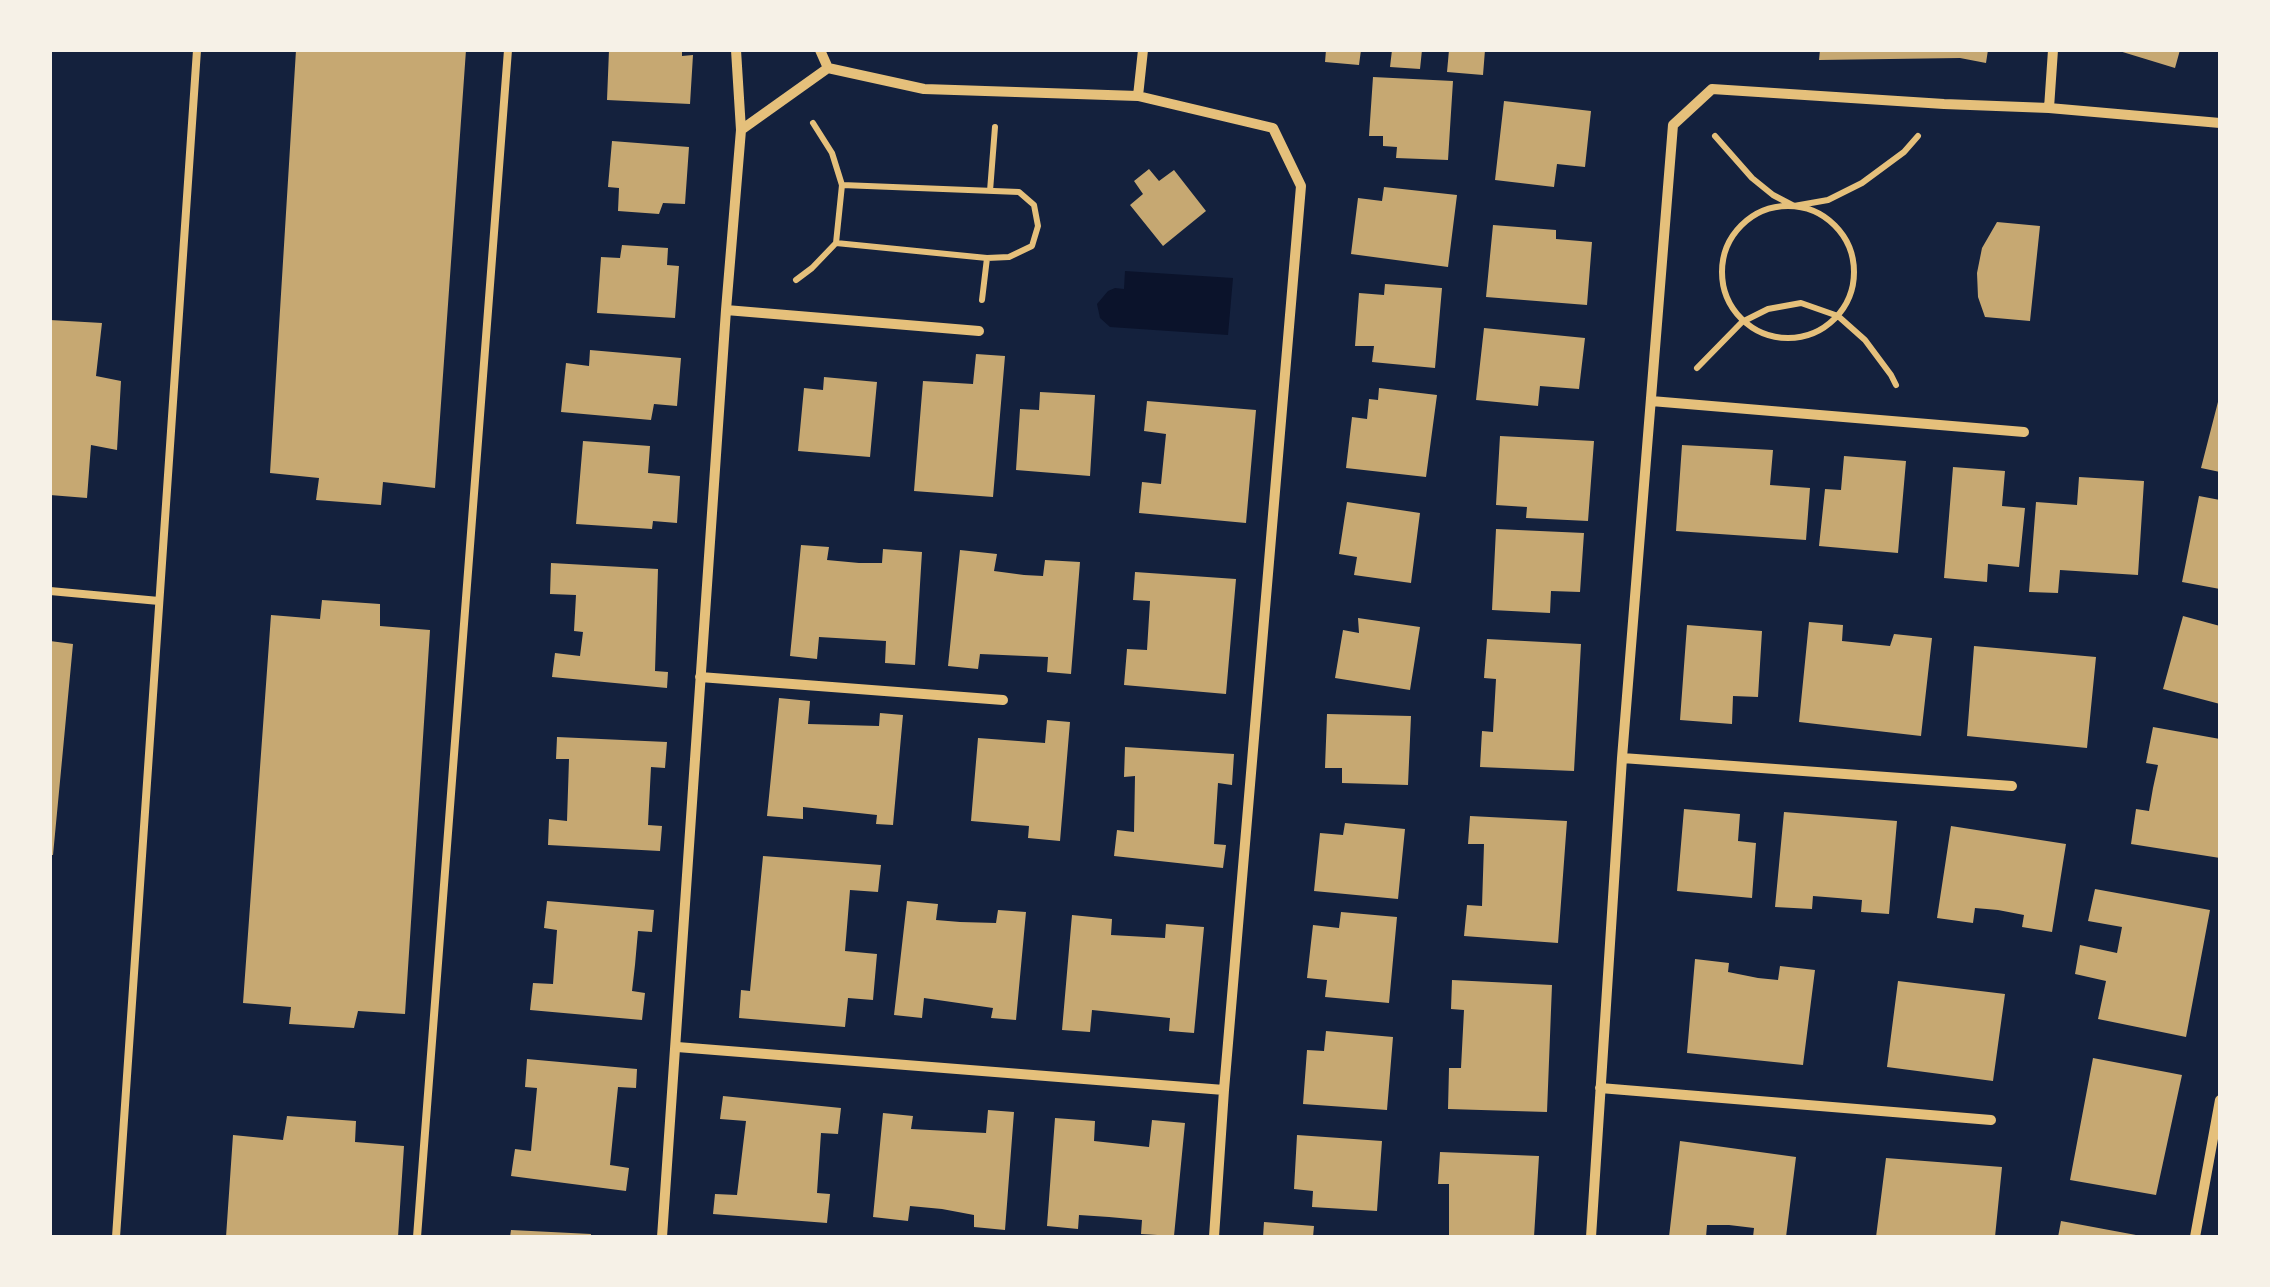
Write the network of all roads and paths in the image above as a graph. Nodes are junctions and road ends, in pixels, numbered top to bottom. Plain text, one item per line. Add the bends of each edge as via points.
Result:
1 (197, 50) edge
2 (508, 50) edge
3 (736, 50) edge
4 (820, 50) edge
5 (1144, 50) edge
6 (2053, 50) edge
7 (828, 68) junction
8 (997, 92) junction
9 (790, 96) junction
10 (1138, 96) junction
11 (1944, 104) junction
12 (2049, 108) junction
13 (1691, 109) junction
14 (2220, 123) edge
15 (742, 130) junction
16 (842, 185) junction
17 (990, 191) junction
18 (1794, 206) junction
19 (836, 243) junction
20 (726, 310) junction
21 (1838, 316) junction
22 (1742, 322) junction
23 (979, 330) dead end
24 (1658, 402) junction
25 (1913, 423) junction
26 (2024, 432) dead end
27 (50, 591) edge
28 (159, 601) junction
29 (700, 677) junction
30 (1003, 700) dead end
31 (1622, 758) junction
32 (2012, 786) dead end
33 (677, 1047) junction
34 (1600, 1088) junction
35 (1224, 1090) junction
36 (2220, 1100) edge
37 (1991, 1120) dead end
38 (116, 1237) edge
39 (417, 1237) edge
40 (662, 1237) edge
41 (1214, 1237) edge
42 (1591, 1237) edge
43 (2195, 1237) edge

1 - 28 lane
2 - 39 lane
3 - 15 street
4 - 7 street
5 - 10 street
6 - 12 street
7 - 8 street via 924,89
7 - 9 street
8 - 10 street
8 - 17 path
9 - 15 street
9 - 16 path via 832,153
10 - 35 street via 1273,128 1301,186
11 - 12 street
11 - 13 street via 1712,90
11 - 18 path via 1904,152 1862,183 1828,200
12 - 14 street
13 - 18 path via 1752,178
13 - 24 street via 1673,125
15 - 20 street
16 - 17 path
16 - 19 path
17 - 19 path via 1019,192 1034,204 1038,226 1032,246 987,258
18 - 21 path via 1815,211 1846,238 1854,278
18 - 22 path via 1754,214 1726,245 1722,286
19 - 20 path via 783,289
20 - 23 street
20 - 29 street
21 - 22 path via 1801,303
21 - 22 path via 1802,338 1781,339
21 - 25 path via 1892,375
22 - 24 path
24 - 25 street
24 - 31 street
25 - 26 street
27 - 28 lane
28 - 38 lane
29 - 30 street
29 - 33 street
31 - 32 street
31 - 34 street
33 - 35 street
33 - 40 street
34 - 37 street
34 - 42 street
35 - 41 street
36 - 43 street

